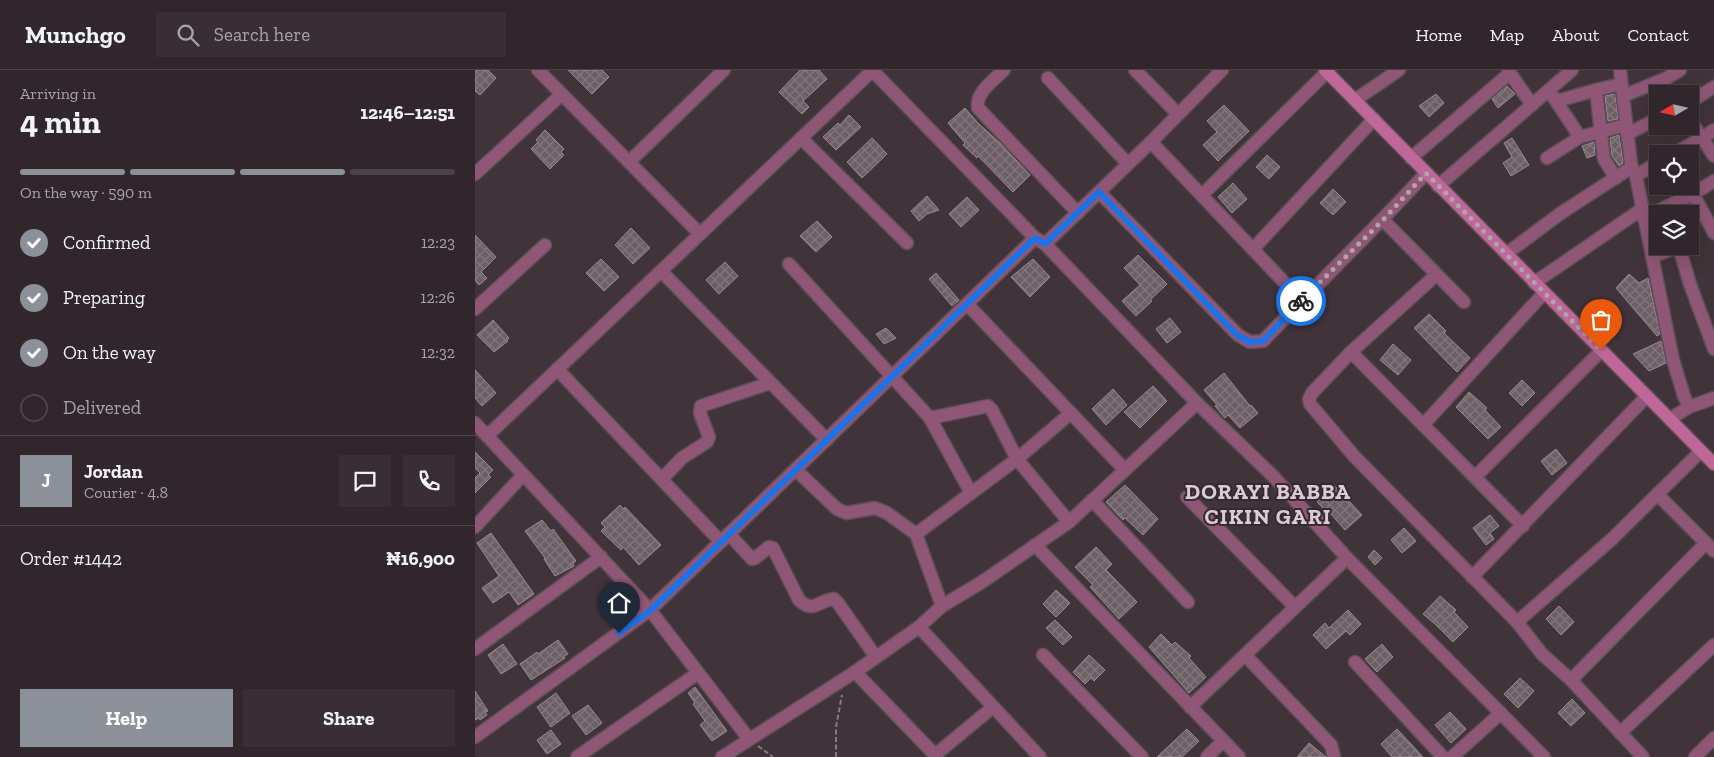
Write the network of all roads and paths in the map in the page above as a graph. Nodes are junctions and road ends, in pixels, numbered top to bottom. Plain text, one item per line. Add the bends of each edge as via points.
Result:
1 (538, 70) edge
2 (724, 70) edge
3 (872, 70) edge
4 (1004, 70) edge
5 (1135, 70) edge
6 (1222, 70) edge
7 (1327, 70) edge
8 (1399, 70) edge
9 (1620, 70) edge
10 (1680, 70) edge
11 (1509, 72) edge
12 (1566, 72) edge
13 (1048, 78) dead end
14 (1714, 86) edge
15 (1596, 90) junction
16 (1622, 90) junction
17 (1549, 91) junction
18 (562, 94) junction
19 (1699, 96) edge
20 (1355, 100) junction
21 (1557, 101) junction
22 (1532, 105) junction
23 (1178, 114) junction
24 (1374, 119) junction
25 (1649, 122) edge
26 (1626, 129) junction
27 (1601, 130) junction
28 (1714, 130) edge
29 (1699, 134) edge
30 (1580, 137) junction
31 (801, 138) junction
32 (1702, 138) junction
33 (1151, 142) junction
34 (1689, 145) edge
35 (1714, 156) edge
36 (1411, 158) junction
37 (1547, 158) dead end
38 (629, 162) junction
39 (1128, 164) junction
40 (1649, 166) edge
41 (1634, 171) junction
42 (1426, 173) junction
43 (475, 174) edge
44 (1616, 178) junction
45 (1714, 181) edge
46 (1439, 186) junction
47 (1699, 190) edge
48 (1099, 192) junction
49 (1202, 195) junction
50 (1690, 195) edge
51 (1694, 195) edge
52 (1078, 213) junction
53 (1643, 214) junction
54 (1383, 220) junction
55 (1714, 232) edge
56 (700, 234) junction
57 (1040, 241) junction
58 (907, 243) dead end
59 (545, 245) dead end
60 (1253, 249) junction
61 (1506, 254) junction
62 (1652, 257) junction
63 (789, 264) dead end
64 (661, 271) junction
65 (1436, 274) junction
66 (1534, 283) junction
67 (1544, 293) junction
68 (1301, 300) junction
69 (1464, 302) dead end
70 (967, 304) junction
71 (475, 309) edge
72 (1714, 349) edge
73 (1601, 350) junction
74 (1351, 352) junction
75 (557, 369) junction
76 (892, 377) junction
77 (770, 383) junction
78 (1647, 396) junction
79 (1714, 398) edge
80 (1197, 403) junction
81 (1689, 407) junction
82 (1071, 414) junction
83 (930, 418) junction
84 (1670, 419) junction
85 (475, 423) edge
86 (1423, 425) junction
87 (487, 436) junction
88 (827, 440) junction
89 (1701, 450) junction
90 (1017, 459) junction
91 (1714, 464) edge
92 (797, 470) junction
93 (1125, 470) junction
94 (523, 474) junction
95 (1475, 477) junction
96 (662, 479) junction
97 (971, 493) junction
98 (1657, 494) junction
99 (1187, 497) dead end
100 (1092, 500) junction
101 (1069, 522) junction
102 (1523, 526) junction
103 (475, 527) edge
104 (916, 534) junction
105 (725, 538) junction
106 (1035, 545) junction
107 (1710, 547) edge
108 (601, 557) junction
109 (1347, 558) junction
110 (1472, 577) junction
111 (1188, 602) dead end
112 (942, 606) junction
113 (1295, 607) junction
114 (651, 610) junction
115 (1517, 622) junction
116 (919, 627) junction
117 (1714, 644) edge
118 (475, 649) edge
119 (1043, 655) dead end
120 (1245, 655) junction
121 (876, 657) junction
122 (1355, 662) dead end
123 (698, 673) junction
124 (850, 675) junction
125 (1571, 680) junction
126 (993, 707) junction
127 (1190, 707) junction
128 (1501, 713) junction
129 (1620, 733) junction
130 (475, 738) edge
131 (1714, 738) edge
132 (749, 739) junction
133 (1223, 741) junction
134 (936, 756) edge
135 (577, 757) edge
136 (722, 757) edge
137 (773, 757) edge
138 (836, 757) edge
139 (1040, 757) edge
140 (1142, 757) edge
141 (1207, 757) edge
142 (1239, 757) edge
143 (1334, 757) edge
144 (1443, 757) edge
145 (1452, 757) edge
146 (1544, 757) edge
147 (1643, 757) edge
148 (1695, 757) edge

1 - 18 street
2 - 38 street
3 - 31 street
3 - 57 street
4 - 52 street via 980,95 978,108
5 - 23 street
6 - 23 street
7 - 20 street
7 - 49 street
8 - 20 street
9 - 16 street
10 - 16 street via 1667,78
11 - 22 street
11 - 36 street
12 - 17 street
13 - 39 street
14 - 19 street
15 - 16 street
15 - 21 street
15 - 27 street
16 - 26 street
17 - 21 street
17 - 22 street
18 - 38 street
18 - 43 street
20 - 24 street
21 - 30 street
22 - 46 street
23 - 33 street
24 - 36 street
24 - 60 street
25 - 26 street
26 - 27 street
26 - 41 street
27 - 30 street
27 - 44 street via 1604,159
28 - 32 street
29 - 32 street
30 - 37 street
31 - 56 street
31 - 58 street
32 - 34 street
32 - 35 street
33 - 39 street
33 - 49 street
36 - 42 street
38 - 56 street
39 - 48 street
40 - 41 street
41 - 44 street
41 - 53 street
42 - 46 street
42 - 54 street
44 - 61 street
45 - 47 street
46 - 61 street
48 - 52 street
48 - 68 street via 1237,335 1250,342 1263,341
49 - 60 street
50 - 53 street
51 - 55 street
52 - 57 street
53 - 62 street
53 - 66 street
54 - 65 street
54 - 68 street
56 - 64 street
57 - 70 street
57 - 80 street
59 - 71 street
60 - 68 street
61 - 66 street
62 - 72 street via 1674,248 1681,254
62 - 81 street via 1673,360
63 - 76 street
64 - 75 street
64 - 77 street
65 - 69 street
65 - 74 street
66 - 67 street
67 - 73 street
67 - 86 street
70 - 76 street
70 - 82 street
73 - 78 street
73 - 95 street
74 - 86 street
74 - 110 street via 1312,393 1310,404 1354,456
75 - 87 street
75 - 96 street
76 - 83 street
76 - 88 street
77 - 88 street
77 - 96 street via 701,406 700,413 709,437 707,442 682,458
78 - 84 street
78 - 102 street
79 - 81 street
80 - 93 street
80 - 109 street via 1273,476
81 - 84 street
82 - 90 street
82 - 93 street
83 - 90 street via 988,406
83 - 97 street
84 - 89 street
85 - 87 street
86 - 95 street
87 - 94 street
88 - 92 street
89 - 91 street
89 - 98 street
90 - 97 street
90 - 101 street
92 - 104 street via 837,509 846,512 875,508
92 - 105 street
93 - 100 street
94 - 103 street
94 - 108 street
95 - 102 street
96 - 105 street
97 - 104 street
98 - 107 street
98 - 115 street via 1612,539
99 - 113 street
100 - 101 street
100 - 111 street
101 - 106 street
102 - 110 street
104 - 112 street
105 - 114 street
105 - 121 street via 752,559 769,547 773,548 799,600 805,606 813,607 834,599
106 - 112 street
106 - 127 street
107 - 125 street
108 - 114 street
108 - 118 street
109 - 113 street
109 - 128 street
110 - 115 street
112 - 116 street
113 - 120 street
114 - 123 street
114 - 130 street
115 - 125 street via 1542,654
116 - 121 street
116 - 126 street
117 - 129 street
119 - 140 street
120 - 127 street
120 - 143 street via 1331,745
121 - 124 street
122 - 144 street
123 - 132 street
123 - 135 street
124 - 132 street
124 - 134 street
124 - 138 path via 836,727
125 - 129 street
126 - 134 street
126 - 139 street
127 - 133 street
128 - 145 street
128 - 146 street
129 - 147 street
131 - 148 street
132 - 136 street
132 - 137 path
133 - 141 street
133 - 142 street

